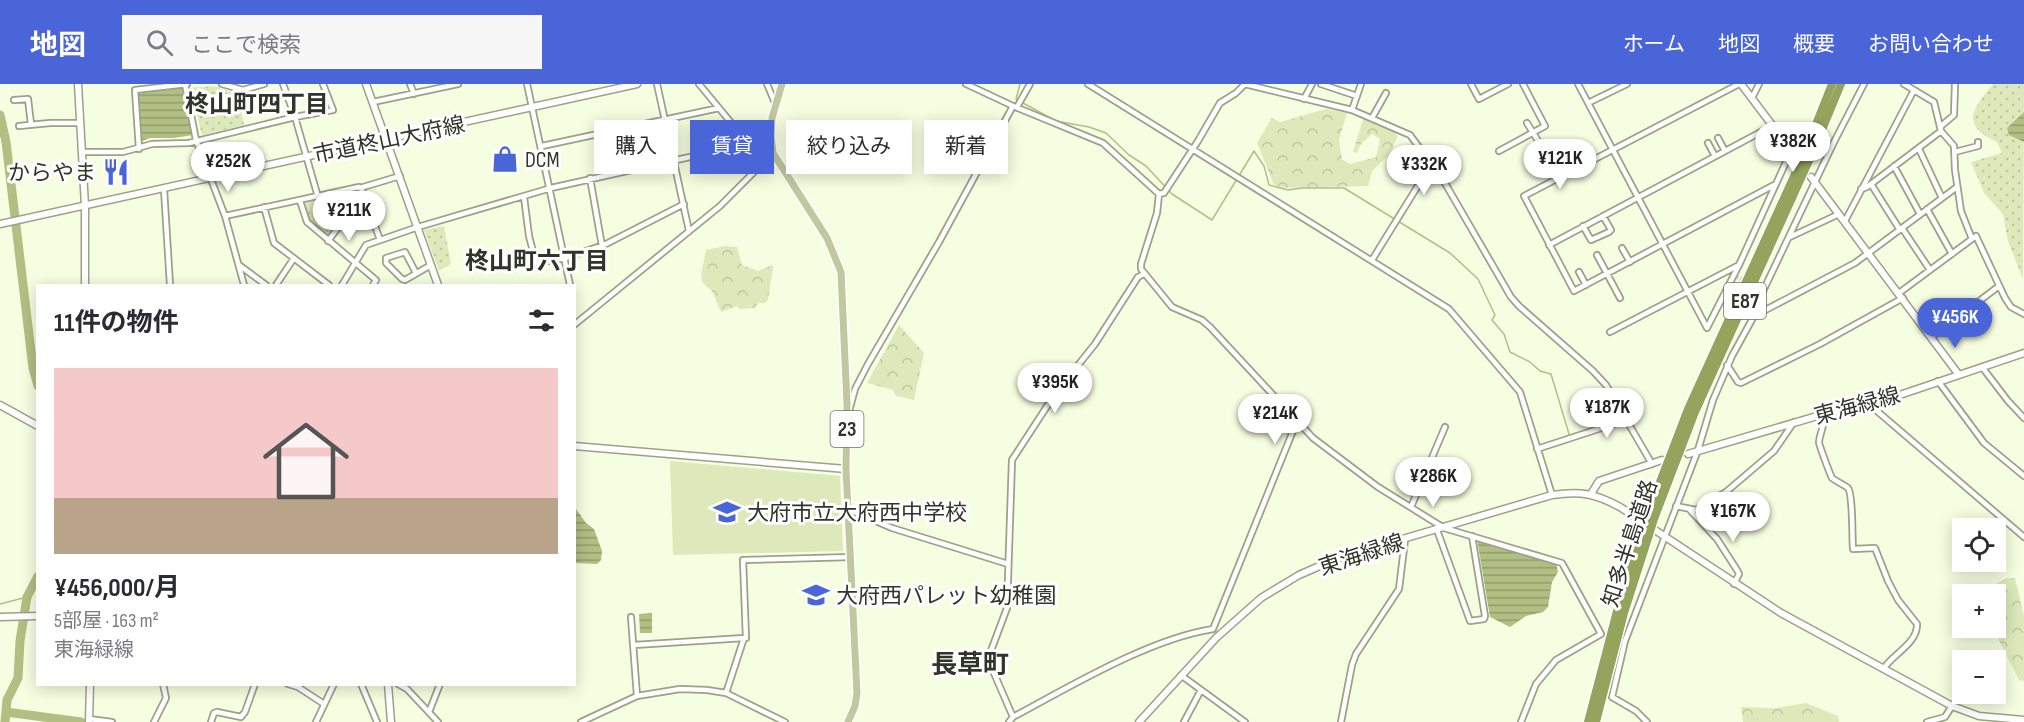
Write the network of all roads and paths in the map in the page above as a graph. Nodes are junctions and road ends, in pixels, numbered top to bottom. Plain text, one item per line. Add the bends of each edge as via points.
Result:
1 (78, 84) edge
2 (187, 84) edge
3 (222, 84) edge
4 (264, 84) edge
5 (283, 84) edge
6 (323, 84) edge
7 (366, 84) edge
8 (410, 84) edge
9 (458, 84) edge
10 (527, 84) edge
11 (637, 84) edge
12 (657, 84) edge
13 (699, 84) edge
14 (766, 84) edge
15 (782, 84) edge
16 (966, 84) edge
17 (1030, 84) edge
18 (1088, 84) edge
19 (1245, 84) edge
20 (1312, 84) edge
21 (1321, 84) edge
22 (1361, 84) edge
23 (1472, 84) edge
24 (1506, 84) edge
25 (1523, 84) edge
26 (1578, 84) edge
27 (1627, 84) edge
28 (1740, 84) edge
29 (1759, 84) edge
30 (1832, 84) edge
31 (1841, 84) edge
32 (1864, 84) edge
33 (1904, 84) edge
34 (1955, 84) edge
35 (244, 87) edge
36 (1914, 90) junction
37 (1386, 93) dead end
38 (414, 94) junction
39 (1357, 96) junction
40 (1752, 98) junction
41 (1304, 99) junction
42 (14, 100) dead end
43 (373, 102) junction
44 (775, 103) junction
45 (1588, 103) junction
46 (1017, 104) junction
47 (532, 107) junction
48 (719, 108) junction
49 (1352, 110) junction
50 (295, 117) junction
51 (1372, 118) junction
52 (664, 119) junction
53 (729, 120) edge
54 (773, 120) edge
55 (80, 123) junction
56 (1527, 123) dead end
57 (31, 124) junction
58 (19, 126) dead end
59 (1772, 126) junction
60 (1940, 129) junction
61 (1533, 133) junction
62 (1718, 138) dead end
63 (196, 140) junction
64 (387, 140) junction
65 (1978, 142) dead end
66 (1708, 143) dead end
67 (1540, 144) dead end
68 (542, 146) junction
69 (1194, 148) junction
70 (139, 149) junction
71 (1919, 149) junction
72 (1614, 150) junction
73 (1499, 151) dead end
74 (1725, 151) junction
75 (1791, 151) junction
76 (82, 152) junction
77 (1955, 152) junction
78 (774, 155) edge
79 (1715, 156) junction
80 (306, 157) junction
81 (1797, 158) dead end
82 (1432, 163) junction
83 (1894, 166) junction
84 (1551, 168) dead end
85 (610, 174) edge
86 (677, 174) edge
87 (751, 174) edge
88 (400, 176) junction
89 (210, 178) junction
90 (590, 178) junction
91 (1557, 179) junction
92 (1813, 179) junction
93 (1871, 184) junction
94 (1774, 185) junction
95 (1957, 187) junction
96 (360, 188) junction
97 (550, 188) junction
98 (164, 189) junction
99 (1862, 189) junction
100 (330, 194) junction
101 (1159, 194) junction
102 (318, 197) junction
103 (524, 197) junction
104 (1638, 197) junction
105 (1942, 198) junction
106 (300, 201) junction
107 (684, 204) junction
108 (85, 206) junction
109 (264, 207) junction
110 (1927, 209) junction
111 (1839, 214) junction
112 (1920, 214) junction
113 (225, 216) junction
114 (1603, 216) junction
115 (1845, 221) junction
116 (2, 224) edge
117 (1583, 226) junction
118 (418, 227) junction
119 (1901, 229) junction
120 (689, 231) junction
121 (1790, 237) junction
122 (1972, 238) junction
123 (328, 240) junction
124 (380, 240) junction
125 (1664, 244) junction
126 (1549, 245) junction
127 (602, 246) junction
128 (1622, 248) dead end
129 (1869, 253) junction
130 (1952, 254) junction
131 (1597, 255) dead end
132 (294, 258) junction
133 (565, 258) junction
134 (1372, 260) junction
135 (356, 262) junction
136 (1630, 262) junction
137 (238, 264) junction
138 (431, 265) junction
139 (1739, 265) junction
140 (1930, 270) junction
141 (1579, 272) dead end
142 (416, 273) junction
143 (1607, 273) junction
144 (1144, 274) junction
145 (85, 284) edge
146 (170, 284) edge
147 (244, 284) edge
148 (265, 284) edge
149 (277, 284) edge
150 (328, 284) edge
151 (343, 284) edge
152 (374, 284) edge
153 (438, 284) edge
154 (570, 284) edge
155 (1586, 285) junction
156 (1999, 286) junction
157 (1688, 291) junction
158 (1901, 296) junction
159 (1620, 297) dead end
160 (2024, 314) edge
161 (1754, 316) junction
162 (576, 323) edge
163 (1610, 332) dead end
164 (1932, 337) junction
165 (2024, 353) edge
166 (1728, 365) junction
167 (1982, 367) junction
168 (1959, 375) junction
169 (1938, 381) junction
170 (0, 405) edge
171 (1870, 405) junction
172 (1824, 414) junction
173 (847, 418) junction
174 (2024, 418) edge
175 (1626, 420) junction
176 (1298, 421) junction
177 (1794, 422) junction
178 (36, 425) edge
179 (1445, 427) dead end
180 (576, 446) edge
181 (1537, 449) junction
182 (1698, 450) junction
183 (1688, 454) dead end
184 (1662, 460) dead end
185 (1652, 464) junction
186 (846, 469) junction
187 (2024, 476) edge
188 (1591, 494) junction
189 (1552, 495) junction
190 (1676, 506) junction
191 (1411, 507) junction
192 (850, 510) junction
193 (1690, 510) junction
194 (1651, 518) junction
195 (1440, 529) junction
196 (1645, 533) junction
197 (1472, 536) junction
198 (1664, 537) junction
199 (2024, 537) edge
200 (1405, 540) junction
201 (851, 557) junction
202 (1008, 564) junction
203 (1734, 584) junction
204 (36, 616) edge
205 (0, 617) edge
206 (632, 617) dead end
207 (1214, 629) junction
208 (1219, 636) junction
209 (744, 638) junction
210 (634, 645) junction
211 (1884, 668) junction
212 (1182, 676) junction
213 (90, 686) edge
214 (163, 686) edge
215 (254, 686) edge
216 (295, 686) edge
217 (333, 686) edge
218 (362, 686) edge
219 (388, 686) edge
220 (402, 686) edge
221 (439, 686) edge
222 (1201, 690) junction
223 (726, 693) junction
224 (637, 696) junction
225 (324, 704) junction
226 (1952, 706) junction
227 (429, 712) junction
228 (1013, 717) junction
229 (89, 720) edge
230 (2001, 720) edge
231 (2024, 720) edge
232 (112, 722) edge
233 (154, 722) edge
234 (211, 722) edge
235 (316, 722) edge
236 (377, 722) edge
237 (391, 722) edge
238 (438, 722) edge
239 (581, 722) edge
240 (785, 722) edge
241 (848, 722) edge
242 (1009, 722) edge
243 (1139, 722) edge
244 (1184, 722) edge
245 (1245, 722) edge
246 (1341, 722) edge
247 (1521, 722) edge
248 (1588, 722) edge
249 (1596, 722) edge
250 (1647, 722) edge
251 (1927, 722) edge

1 - 55 street
2 - 63 street
2 - 70 street via 135,90
3 - 35 street
4 - 35 street
5 - 50 street
6 - 50 street via 333,110
7 - 43 street
8 - 38 street
9 - 38 street
10 - 47 street
11 - 47 street, 市道柊山大府線
12 - 52 street
13 - 48 street
14 - 44 street
15 - 44 main road
16 - 46 street
17 - 46 street
18 - 69 street
19 - 41 street
19 - 69 street via 1220,103
20 - 41 street
21 - 39 street
22 - 39 street
23 - 24 street via 1479,99
25 - 61 street via 1545,126
26 - 45 street
27 - 45 street
28 - 40 street
28 - 72 street
29 - 40 street
30 - 194 highway, 知多半島道路 / E87 via 1688,409
31 - 194 highway, 知多半島道路 / E87
32 - 92 street
33 - 36 street
34 - 60 street via 1953,115
36 - 60 street via 1934,102
36 - 99 street
37 - 51 street
38 - 43 street
39 - 49 street
40 - 59 street
41 - 49 street
42 - 57 street via 28,99
43 - 64 street
44 - 54 main road
45 - 72 street
46 - 101 street via 1103,143
46 - 173 street via 868,364 855,389
47 - 64 street, 市道柊山大府線
47 - 68 street
48 - 52 street
48 - 53 street
49 - 51 street
50 - 63 street
50 - 80 street
51 - 82 street via 1410,135
52 - 68 street
55 - 57 street
55 - 76 street
56 - 61 street
57 - 58 street
59 - 74 street
59 - 75 street
60 - 71 street
60 - 77 street
61 - 67 street
61 - 73 street
62 - 74 street
63 - 70 street
63 - 89 street
64 - 80 street, 市道柊山大府線
64 - 88 street
65 - 77 street via 1978,146
66 - 79 street
68 - 97 street
69 - 101 street via 1165,193
69 - 134 street
70 - 76 street
71 - 83 street
71 - 105 street
72 - 91 street
72 - 104 street
74 - 79 street
75 - 81 street
75 - 94 street
76 - 108 street
77 - 95 street
78 - 173 main road, 23 via 839,263
79 - 104 street
80 - 89 street, 市道柊山大府線
80 - 102 street
82 - 134 street
82 - 175 street via 1518,306 1593,371
83 - 93 street
83 - 112 street
84 - 91 street
85 - 90 street
86 - 107 street
87 - 120 street
88 - 96 street
88 - 118 street
89 - 98 street, 市道柊山大府線
89 - 113 street
90 - 97 street
90 - 127 street
91 - 126 street via 1524,196
92 - 111 street
92 - 121 street
93 - 99 street
93 - 119 street
94 - 125 street
94 - 139 street
95 - 105 street
95 - 122 street via 1960,211
96 - 100 street
96 - 124 street
97 - 103 street
97 - 133 street
98 - 108 street, 市道柊山大府線
98 - 146 street
99 - 115 street
100 - 102 street
100 - 123 street via 340,225
101 - 144 street via 1141,264
102 - 106 street
103 - 118 street
103 - 133 street via 536,263
104 - 114 street
104 - 125 street
105 - 110 street
106 - 109 street
106 - 123 street via 307,222
107 - 120 street
107 - 127 street
108 - 116 street, 市道柊山大府線
108 - 145 street
109 - 113 street
109 - 132 street via 274,243
110 - 112 street
110 - 130 street
111 - 115 street
111 - 121 street
112 - 119 street
113 - 137 street
114 - 117 street
114 - 117 street via 1609,232 1591,240
115 - 129 street
117 - 126 street
118 - 124 street
118 - 138 street
119 - 129 street
119 - 140 street
120 - 162 street
121 - 161 street
122 - 130 street
122 - 156 street via 1976,236
123 - 135 street
124 - 135 street via 366,245
125 - 136 street
125 - 157 street
126 - 155 street via 1574,291
127 - 133 street
128 - 136 street
129 - 158 street
129 - 161 street
130 - 140 street
131 - 143 street
132 - 149 street
132 - 150 street
133 - 154 street
134 - 181 street via 1449,309 1520,392
135 - 151 street
135 - 152 street via 376,280
136 - 143 street
137 - 147 street
137 - 148 street
138 - 142 street
138 - 153 street
139 - 157 street
139 - 157 street via 1707,328
140 - 158 street
141 - 155 street
142 - 142 street via 402,279 386,263 386,258 405,252
143 - 155 street
143 - 159 street
144 - 176 street via 1172,306 1210,327
144 - 202 street via 1138,276 1012,460
156 - 160 street via 2011,307
156 - 164 street
157 - 163 street
158 - 164 street
158 - 166 street via 1820,344 1741,383
161 - 166 street
164 - 168 street
165 - 167 street, 東海緑線
166 - 182 street
167 - 168 street, 東海緑線
167 - 174 street
168 - 169 street, 東海緑線
169 - 171 street, 東海緑線
169 - 187 street via 1984,443
170 - 178 street
171 - 172 street, 東海緑線
171 - 199 street
172 - 177 street, 東海緑線
172 - 211 street via 1820,449 1832,478 1851,494 1853,549 1875,548 1898,600 1917,624 1914,638
173 - 186 main road, 23
175 - 181 street
175 - 185 street
176 - 191 street via 1338,458
176 - 207 street
177 - 182 street, 東海緑線
177 - 193 street via 1774,451 1753,470 1726,492
179 - 191 street
180 - 186 street
181 - 189 street
182 - 183 street, 東海緑線
182 - 190 street
184 - 185 street
185 - 188 street via 1599,481
186 - 192 main road, 23
188 - 189 street, 東海緑線
188 - 198 street via 1620,507
189 - 195 street, 東海緑線
190 - 193 street
190 - 198 street
191 - 195 street
192 - 201 main road, 23
192 - 202 street via 892,528
193 - 203 street via 1717,538 1737,570
194 - 196 highway, 知多半島道路 / E87, bridge
195 - 197 street
195 - 197 street via 1470,621 1485,616
195 - 200 street, 東海緑線
196 - 248 highway, 知多半島道路 / E87 via 1617,611
196 - 249 highway, 知多半島道路 / E87
197 - 247 street via 1562,563 1601,634 1556,660 1536,684
198 - 203 street
198 - 250 street via 1625,641 1612,697
200 - 208 street, 東海緑線 via 1338,558 1299,575 1261,598
200 - 246 street via 1399,589 1356,654
201 - 209 street via 743,560
201 - 241 main road, 23 via 856,693
202 - 228 street via 1007,608 989,656
203 - 211 street
204 - 205 street
206 - 210 street
207 - 208 street
207 - 228 street via 1139,653
208 - 212 street, 東海緑線
209 - 210 street
209 - 223 street
210 - 224 street
211 - 226 street
212 - 222 street
212 - 243 street, 東海緑線
213 - 229 street
214 - 233 street via 166,698
215 - 234 street via 241,717 217,712
216 - 225 street
217 - 225 street
218 - 236 street
219 - 237 street
220 - 227 street
221 - 227 street
222 - 244 street
222 - 245 street
223 - 224 street via 680,689
223 - 240 street
224 - 239 street
225 - 235 street
226 - 230 street
226 - 251 street via 1945,717
227 - 238 street
228 - 242 street
229 - 232 street
230 - 231 street

